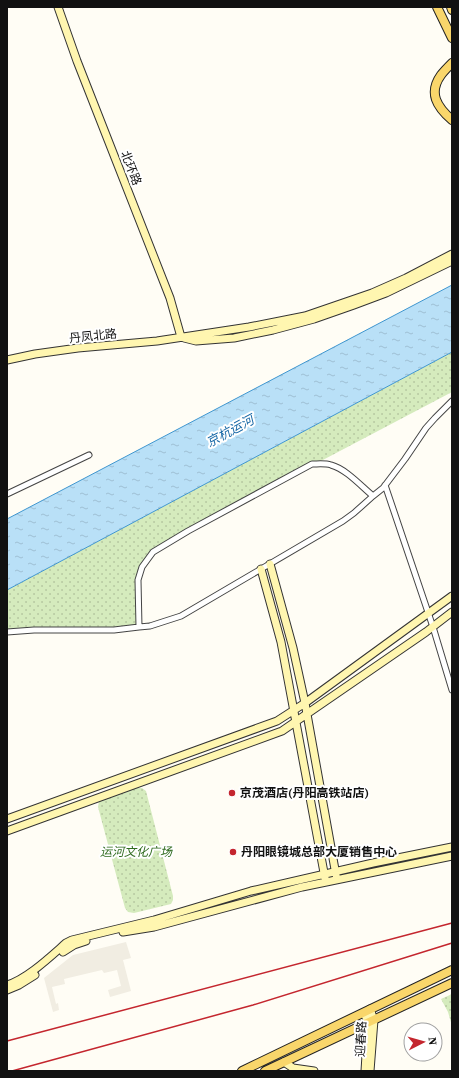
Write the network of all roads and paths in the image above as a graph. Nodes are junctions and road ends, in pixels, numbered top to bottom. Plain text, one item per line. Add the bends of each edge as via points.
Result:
1 (58, 7) edge
2 (437, 7) edge
3 (452, 38) edge
4 (452, 63) edge
5 (452, 69) edge
6 (441, 76) junction
7 (452, 120) edge
8 (452, 254) edge
9 (452, 261) edge
10 (182, 337) junction
11 (7, 360) edge
12 (452, 401) edge
13 (89, 454) dead end
14 (385, 485) junction
15 (7, 494) edge
16 (373, 496) junction
17 (270, 564) junction
18 (261, 569) junction
19 (452, 596) edge
20 (452, 612) edge
21 (428, 613) junction
22 (139, 627) junction
23 (433, 627) junction
24 (7, 632) edge
25 (452, 690) edge
26 (305, 703) junction
27 (294, 710) junction
28 (307, 714) junction
29 (296, 721) junction
30 (7, 819) edge
31 (7, 831) edge
32 (452, 847) edge
33 (452, 856) edge
34 (335, 872) junction
35 (325, 878) junction
36 (336, 879) junction
37 (452, 970) edge
38 (452, 983) edge
39 (7, 985) edge
40 (7, 990) edge
41 (367, 1011) junction
42 (371, 1021) junction
43 (284, 1062) junction
44 (242, 1071) edge
45 (265, 1071) edge
46 (314, 1071) edge
47 (365, 1071) edge
48 (370, 1071) edge

1 - 10 street, 北环路 via 170,298
2 - 3 main road
4 - 6 main road
5 - 6 main road
6 - 7 main road via 435,88 435,96 439,106
8 - 10 street, 丹凤北路 via 372,293 305,316
9 - 10 street via 386,293 314,319 234,338 196,341
10 - 11 street, 丹凤北路 via 78,348
12 - 14 street via 426,428
13 - 15 street
14 - 16 street
14 - 21 street
16 - 17 street via 354,513
16 - 22 street via 339,468 330,464 312,464 176,538 153,552 142,567 138,580
17 - 18 street
17 - 26 street
18 - 22 street via 181,616
18 - 27 street via 282,642
19 - 21 street
20 - 23 street
21 - 23 street
21 - 26 street
22 - 24 street via 114,630
23 - 25 street
23 - 28 street
26 - 27 street
26 - 28 street
27 - 29 street
27 - 30 street via 277,721
28 - 29 street
28 - 34 street
29 - 31 street via 282,731
29 - 35 street
32 - 34 street
33 - 36 street
34 - 35 street
34 - 36 street
35 - 36 street
35 - 39 street via 251,891 154,920 72,940 18,981
35 - 40 street via 302,887 154,927 127,931 74,945 19,986
37 - 41 main road
38 - 42 main road
41 - 42 street, 迎春路
41 - 44 main road
42 - 43 main road
42 - 47 street, 迎春路
42 - 48 street, 迎春路
43 - 45 main road
43 - 46 street via 293,1068

